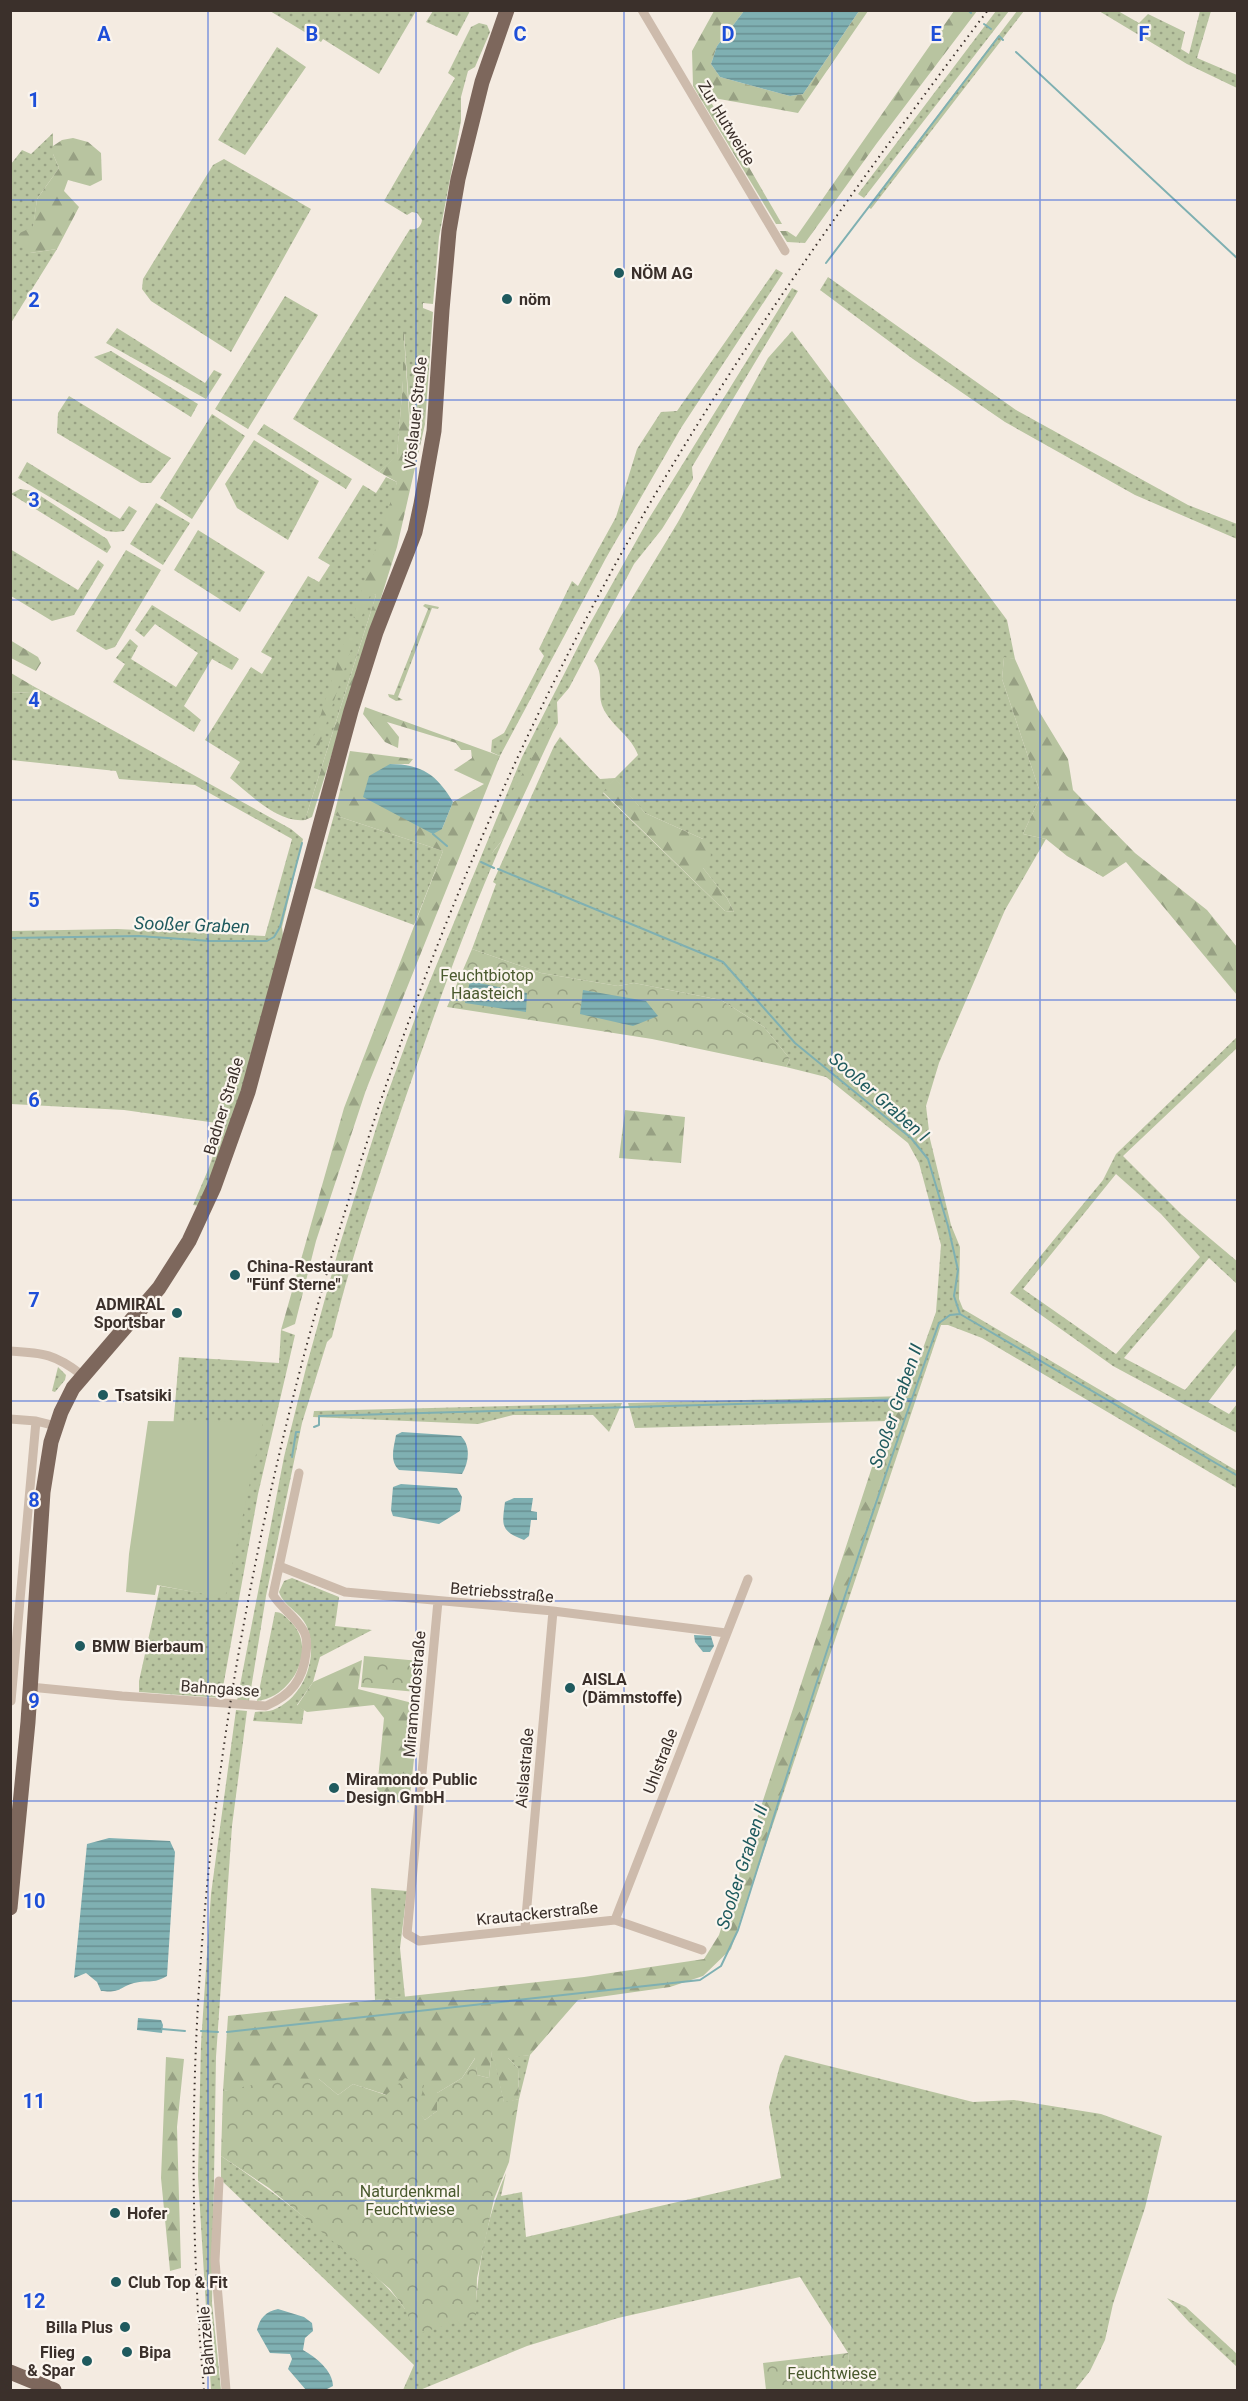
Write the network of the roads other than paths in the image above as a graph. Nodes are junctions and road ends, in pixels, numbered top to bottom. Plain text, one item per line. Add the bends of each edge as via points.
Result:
1 (507, 10) edge
2 (642, 10) edge
3 (785, 251) dead end
4 (322, 811) joint
5 (10, 1350) edge
6 (82, 1375) junction
7 (10, 1419) edge
8 (36, 1421) junction
9 (56, 1426) junction
10 (299, 1473) dead end
11 (279, 1566) junction
12 (748, 1580) dead end
13 (438, 1601) junction
14 (553, 1611) junction
15 (726, 1633) junction
16 (29, 1694) junction
17 (11, 1701) edge
18 (10, 1908) edge
19 (615, 1920) junction
20 (525, 1928) junction
21 (407, 1934) joint
22 (702, 1950) dead end
23 (219, 2181) dead end
24 (10, 2372) edge
25 (54, 2391) edge
26 (226, 2391) edge

1 - 4 main road, Vöslauer Straße via 482,82 458,179 445,276 434,432 421,504 402,568 376,632
2 - 3 street, Zur Hutweide
4 - 6 main road, Badner Straße via 248,1092 214,1187 189,1241 159,1288
5 - 6 street via 57,1357
6 - 9 main road, Badner Straße via 66,1398
7 - 8 street
8 - 9 street
8 - 17 street
9 - 16 main road, Badner Straße via 43,1492
10 - 11 street
11 - 13 street, Betriebsstraße via 345,1592
11 - 16 street, Bahngasse via 273,1594 305,1632 307,1649 299,1680 280,1700 266,1706
12 - 15 street, Uhlstraße
13 - 14 street, Betriebsstraße
13 - 21 street, Miramondostraße
14 - 15 street, Betriebsstraße
14 - 20 street, Aislastraße
15 - 19 street, Uhlstraße
16 - 17 street, Bahngasse
16 - 18 main road, Badner Straße
19 - 20 street, Krautackerstraße
19 - 22 street, Krautackerstraße
20 - 21 street, Krautackerstraße via 419,1941
23 - 26 street, Bahnzeile via 215,2261
24 - 25 main road

